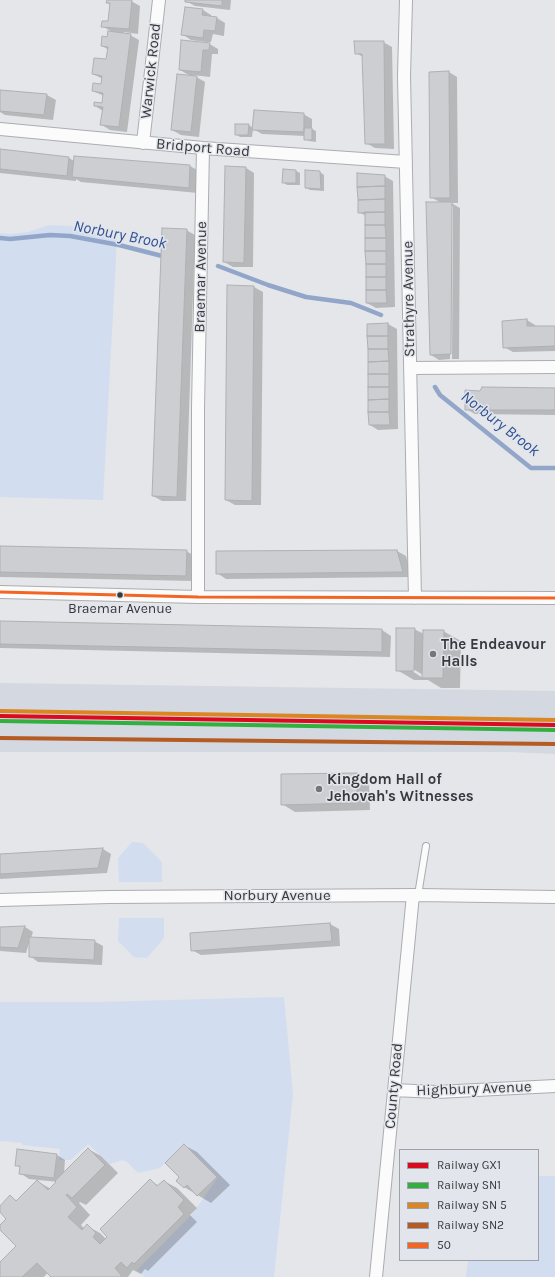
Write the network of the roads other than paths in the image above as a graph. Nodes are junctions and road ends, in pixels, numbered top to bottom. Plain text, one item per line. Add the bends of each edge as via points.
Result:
1 (159, 0) edge
2 (406, 0) edge
3 (0, 129) edge
4 (143, 143) junction
5 (203, 148) junction
6 (406, 162) junction
7 (555, 367) edge
8 (410, 368) junction
9 (0, 592) edge
10 (198, 598) junction
11 (415, 598) junction
12 (555, 598) edge
13 (426, 846) dead end
14 (416, 895) junction
15 (555, 897) edge
16 (0, 900) edge
17 (555, 1086) edge
18 (394, 1090) junction
19 (376, 1277) edge

1 - 4 street, Warwick Road
2 - 6 street, Strathyre Avenue
3 - 4 street, Bridport Road
4 - 5 street, Bridport Road
5 - 6 street, Bridport Road
5 - 10 street, Braemar Avenue via 198,400
6 - 8 street, Strathyre Avenue
7 - 8 street
8 - 11 street, Strathyre Avenue
9 - 10 street
10 - 11 street
11 - 12 street
13 - 14 lane
14 - 15 street, Norbury Avenue
14 - 16 street, Norbury Avenue
14 - 18 street, County Road
17 - 18 street, Highbury Avenue via 437,1092
18 - 19 street, County Road

